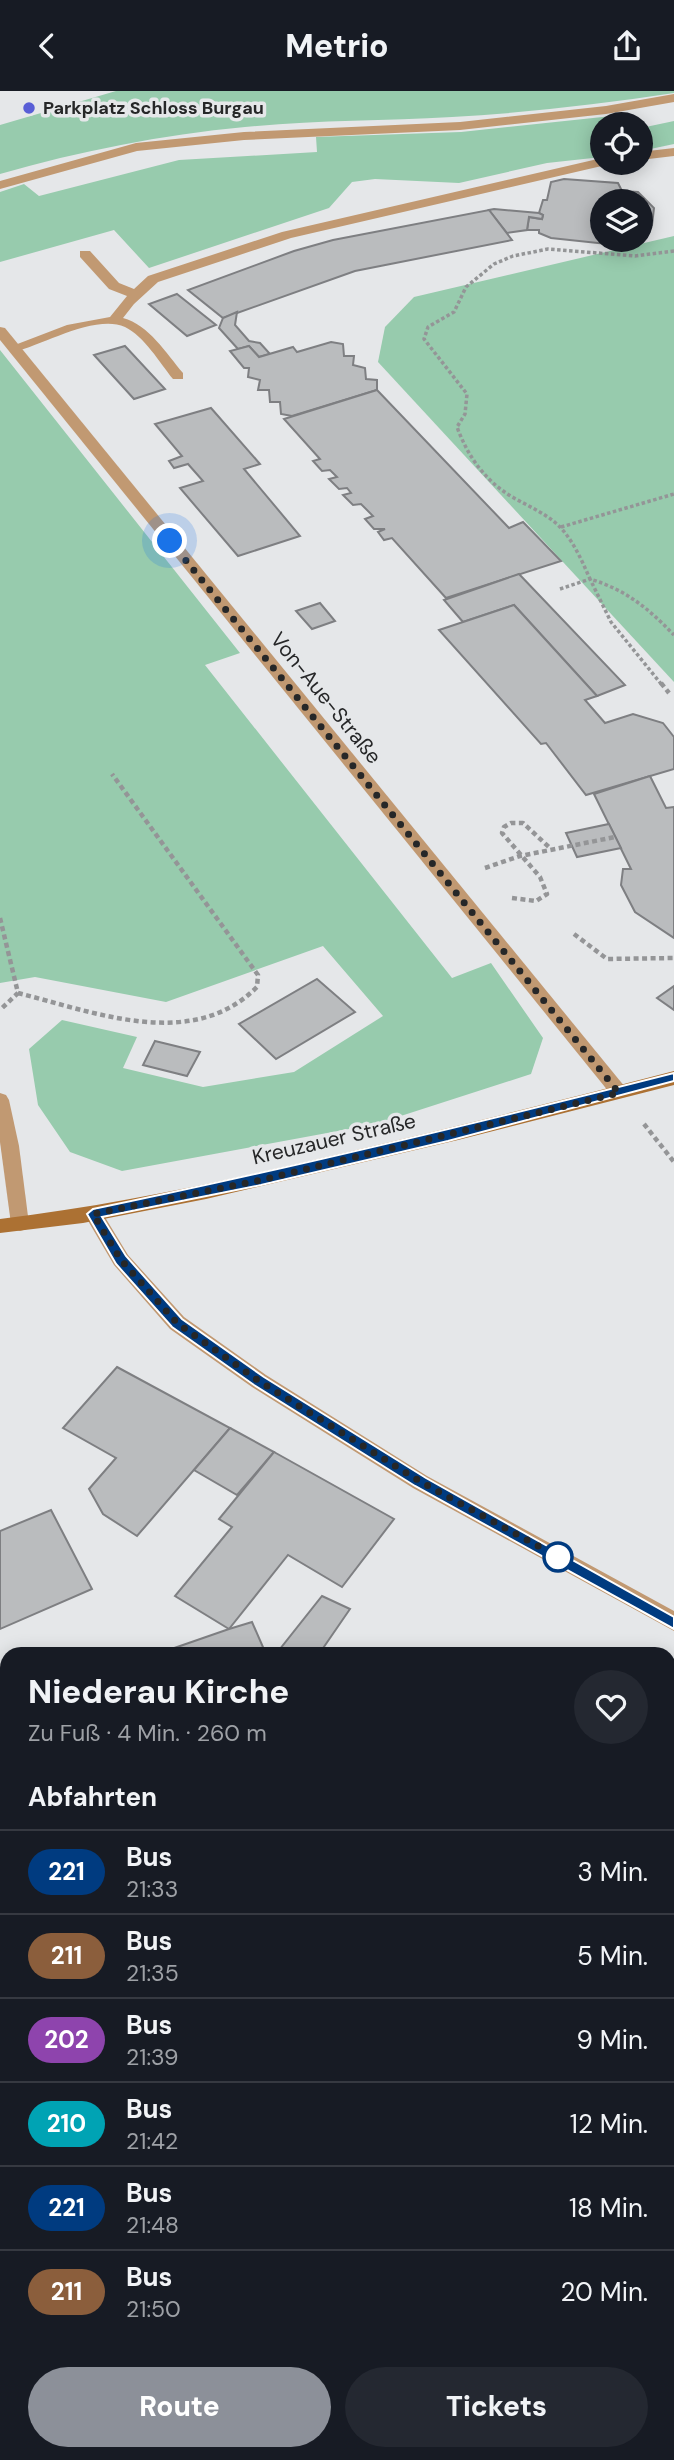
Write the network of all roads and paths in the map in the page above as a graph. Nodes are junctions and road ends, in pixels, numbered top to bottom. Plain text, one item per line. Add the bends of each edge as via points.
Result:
1 (674, 98) edge
2 (674, 152) edge
3 (653, 154) edge
4 (590, 165) edge
5 (0, 184) edge
6 (674, 251) edge
7 (85, 254) dead end
8 (136, 295) junction
9 (114, 321) junction
10 (0, 331) edge
11 (14, 348) junction
12 (178, 376) dead end
13 (674, 494) edge
14 (560, 527) junction
15 (590, 579) junction
16 (560, 589) dead end
17 (674, 635) edge
18 (669, 693) dead end
19 (112, 774) dead end
20 (615, 837) dead end
21 (551, 849) junction
22 (520, 856) junction
23 (494, 865) dead end
24 (487, 867) dead end
25 (495, 878) dead end
26 (503, 888) dead end
27 (0, 918) edge
28 (574, 934) dead end
29 (674, 958) edge
30 (18, 993) junction
31 (0, 1010) edge
32 (674, 1078) edge
33 (619, 1093) junction
34 (0, 1100) edge
35 (93, 1214) junction
36 (20, 1224) junction
37 (0, 1226) edge
38 (674, 1622) edge

1 - 5 street via 460,125 257,135 136,147
2 - 3 street
4 - 8 street via 287,235 153,279
6 - 14 path via 635,255 548,249 513,256 494,264 466,287 454,312 428,327 424,339 467,394 465,414 457,427 464,447 495,486 537,508
7 - 8 street via 114,286
8 - 9 street
9 - 11 street via 93,321
9 - 12 street via 131,325
10 - 11 street, Von-Aue-Straße
11 - 33 street, Von-Aue-Straße
13 - 14 path
14 - 15 path via 578,551
15 - 16 path
15 - 17 path via 632,595
15 - 18 path via 611,622
19 - 30 path via 258,975 257,987 245,999 202,1020 141,1023
20 - 21 path
21 - 22 path
21 - 22 path via 523,823 511,823 502,833
22 - 23 path
22 - 26 path via 546,884 547,894 525,902
24 - 25 path
27 - 30 path
28 - 29 path via 607,959
30 - 31 path
32 - 33 main road, Kreuzauer Straße
33 - 35 main road, Kreuzauer Straße via 261,1180
34 - 36 street
35 - 36 main road, Kreuzauer Straße
35 - 38 street via 121,1260 177,1323 259,1381 421,1482
36 - 37 main road, Kreuzauer Straße

